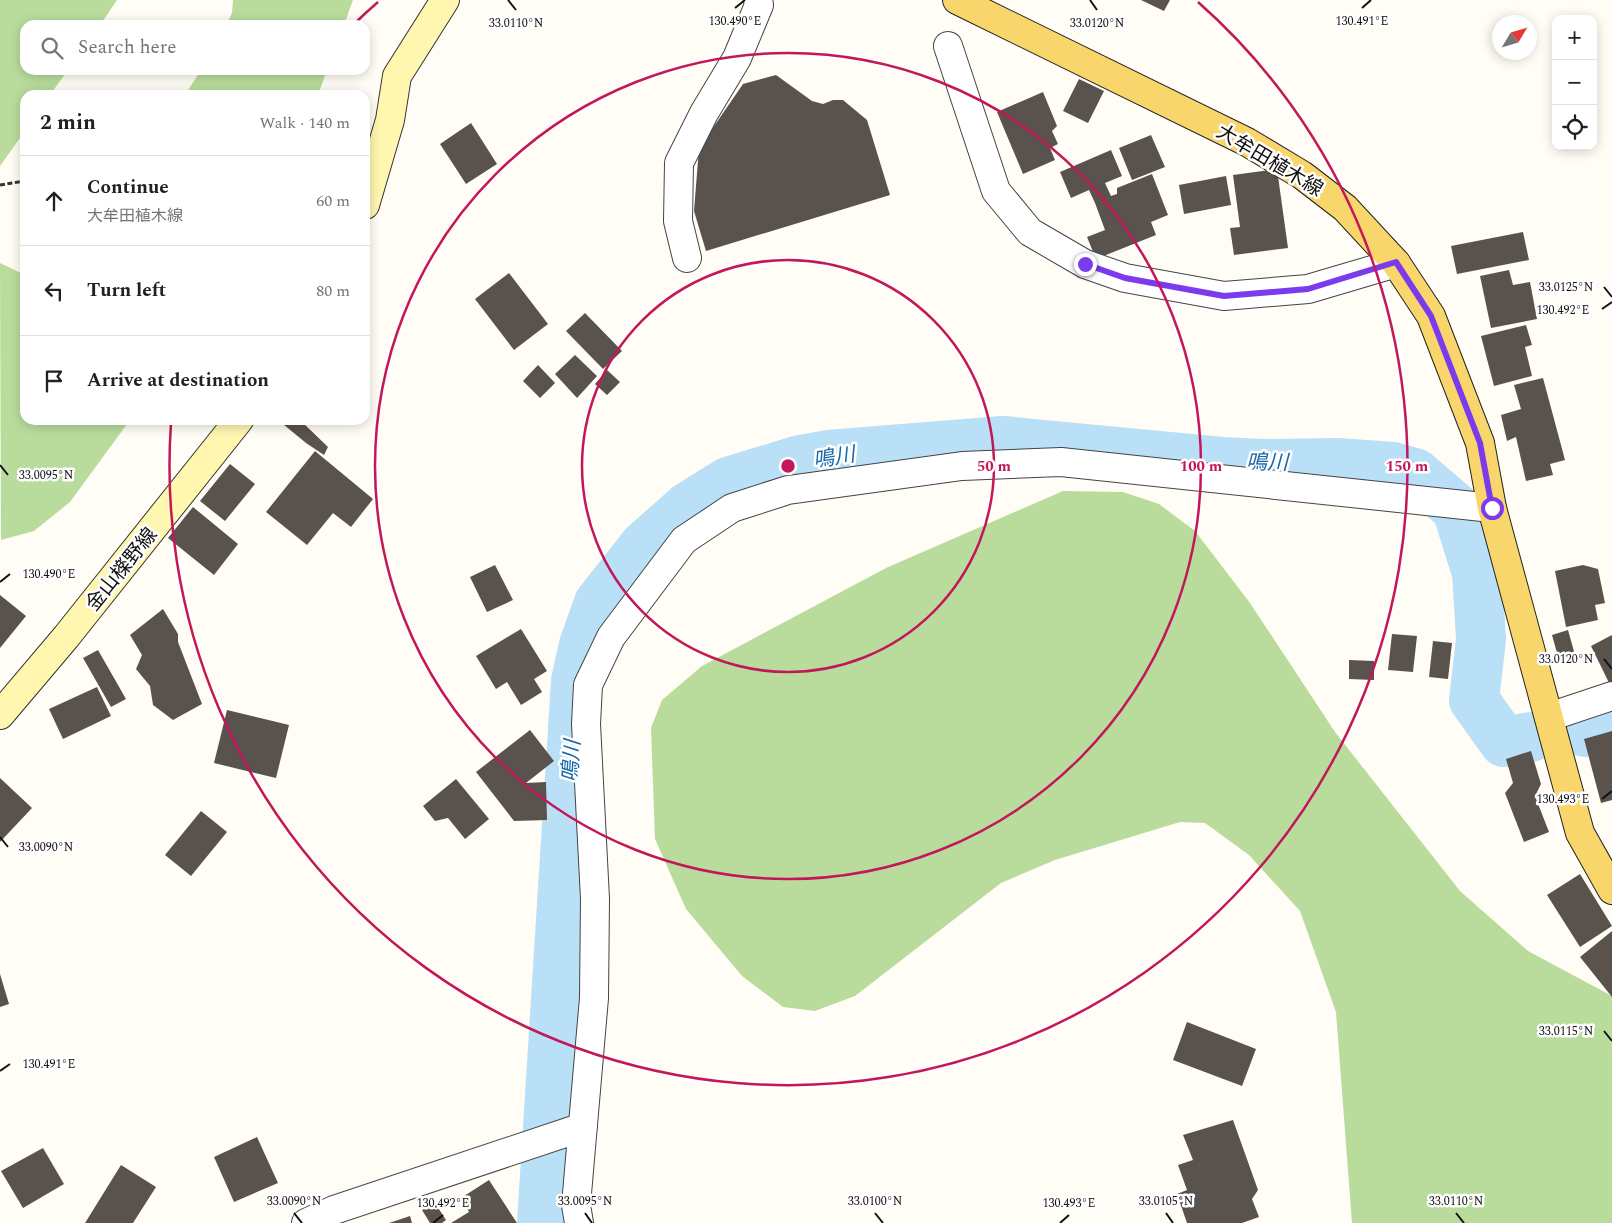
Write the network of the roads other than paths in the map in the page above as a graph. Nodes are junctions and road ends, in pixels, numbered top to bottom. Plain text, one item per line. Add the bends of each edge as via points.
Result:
1 (445, 0) edge
2 (758, 0) edge
3 (957, 0) edge
4 (948, 46) dead end
5 (370, 188) edge
6 (687, 258) dead end
7 (1396, 262) junction
8 (235, 425) edge
9 (1492, 508) junction
10 (1612, 696) edge
11 (0, 715) edge
12 (1549, 717) junction
13 (1612, 890) edge
14 (583, 1127) junction
15 (306, 1223) edge
16 (579, 1223) edge

1 - 5 main road via 397,76 390,120
2 - 6 street via 759,5 737,58 679,163 678,221
3 - 7 main road, 大牟田植木線 via 1247,142 1345,208
4 - 7 street via 996,191 1030,232 1085,264 1125,278 1224,296 1308,289
7 - 9 main road, 大牟田植木線 via 1431,316 1480,443
8 - 11 main road, 金山檪野線
9 - 12 main road, 大牟田植木線
9 - 14 street via 1051,462 962,466 788,490 732,508 684,540 611,637 588,685 586,724 594,998
10 - 12 street
12 - 13 main road, 大牟田植木線 via 1580,833
14 - 15 street via 334,1210
14 - 16 street via 576,1206

